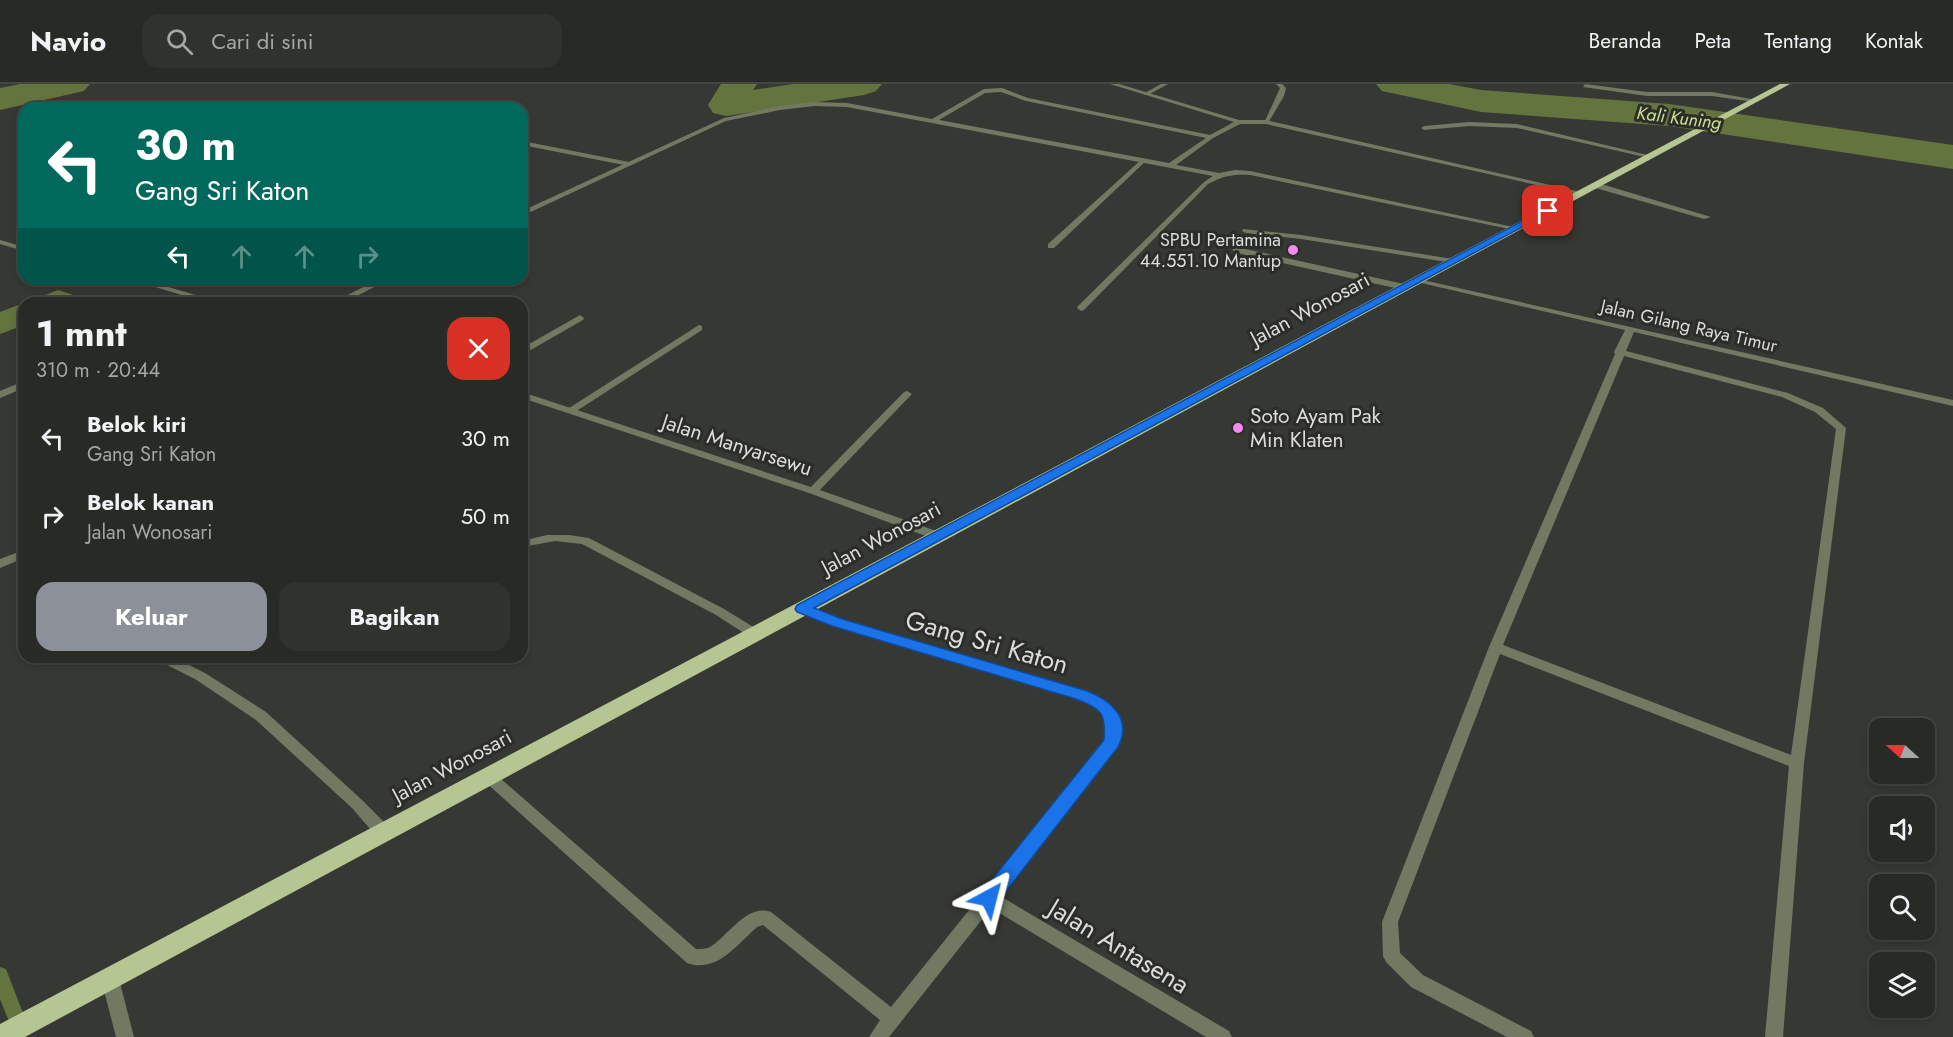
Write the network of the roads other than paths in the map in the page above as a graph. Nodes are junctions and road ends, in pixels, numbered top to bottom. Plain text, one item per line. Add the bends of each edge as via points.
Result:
1 (1113, 84) edge
2 (1165, 84) edge
3 (1279, 84) edge
4 (1786, 84) edge
5 (1585, 86) dead end
6 (1146, 94) junction
7 (1754, 100) junction
8 (933, 121) junction
9 (1239, 122) junction
10 (1266, 122) junction
11 (1424, 128) dead end
12 (1211, 137) junction
13 (528, 144) edge
14 (1649, 156) junction
15 (1144, 160) junction
16 (629, 164) junction
17 (1171, 165) junction
18 (1219, 175) junction
19 (1588, 189) junction
20 (528, 211) edge
21 (1707, 217) dead end
22 (1514, 228) junction
23 (1246, 231) dead end
24 (0, 242) edge
25 (1051, 246) dead end
26 (18, 247) edge
27 (1235, 248) dead end
28 (1453, 261) junction
29 (1410, 284) junction
30 (154, 285) edge
31 (374, 285) edge
32 (197, 297) edge
33 (348, 297) edge
34 (1081, 308) dead end
35 (580, 318) dead end
36 (699, 328) dead end
37 (1630, 330) junction
38 (528, 348) edge
39 (1619, 352) junction
40 (18, 387) edge
41 (907, 394) dead end
42 (0, 395) edge
43 (528, 397) edge
44 (1953, 403) edge
45 (571, 410) junction
46 (813, 491) junction
47 (938, 536) junction
48 (528, 542) edge
49 (18, 559) edge
50 (0, 564) edge
51 (802, 609) junction
52 (755, 634) junction
53 (1496, 647) junction
54 (174, 663) edge
55 (1797, 763) junction
56 (488, 776) junction
57 (383, 832) junction
58 (989, 898) junction
59 (110, 979) junction
60 (892, 1020) junction
61 (0, 1037) edge
62 (125, 1037) edge
63 (878, 1037) edge
64 (1223, 1037) edge
65 (1524, 1037) edge
66 (1774, 1037) edge

1 - 6 street
2 - 6 street
3 - 10 street via 1283,88 1281,96
4 - 7 highway, Jalan Wonosari
5 - 7 street via 1654,95 1712,94
6 - 9 street
7 - 14 highway, Jalan Wonosari
8 - 12 street via 984,91 1002,90 1026,99
8 - 15 street
8 - 16 street via 847,105 780,108 724,120
9 - 10 street
9 - 12 street
10 - 19 street
11 - 14 street via 1469,124 1517,126
12 - 17 street
13 - 16 street
14 - 19 highway, Jalan Wonosari
15 - 17 street
15 - 25 street
16 - 20 street
17 - 18 street
18 - 22 street via 1259,175
18 - 34 street via 1206,183
19 - 21 street
19 - 22 highway, Jalan Wonosari
22 - 28 highway, Jalan Wonosari
23 - 28 street
24 - 26 street
27 - 29 street, Jalan Gilang Raya Timur via 1270,260
28 - 29 highway, Jalan Wonosari
29 - 37 street, Jalan Gilang Raya Timur
29 - 47 highway, Jalan Wonosari
30 - 32 street
31 - 33 street
35 - 38 street
36 - 45 street
37 - 39 street
37 - 44 street, Jalan Gilang Raya Timur
39 - 53 street
39 - 55 street via 1785,394 1819,410 1841,428
40 - 42 street
41 - 46 street
43 - 45 street, Jalan Manyarsewu
45 - 46 street, Jalan Manyarsewu
46 - 47 street, Jalan Manyarsewu
47 - 51 highway, Jalan Wonosari
48 - 52 street via 564,536 585,541
49 - 50 street
51 - 52 highway, Jalan Wonosari
51 - 58 street, Gang Sri Katon via 837,623 1082,695 1110,711 1113,742
52 - 56 highway, Jalan Wonosari
53 - 55 street
53 - 65 street via 1390,922 1392,956 1417,981
54 - 57 street via 261,716
55 - 66 street
56 - 57 highway, Jalan Wonosari
56 - 60 street via 693,957 712,956 752,921 765,917
57 - 59 highway, Jalan Wonosari
58 - 60 street, Gang Sri Katon
58 - 64 street, Jalan Antasena
59 - 61 highway, Jalan Wonosari
59 - 62 street
60 - 63 street, Gang Sri Katon

